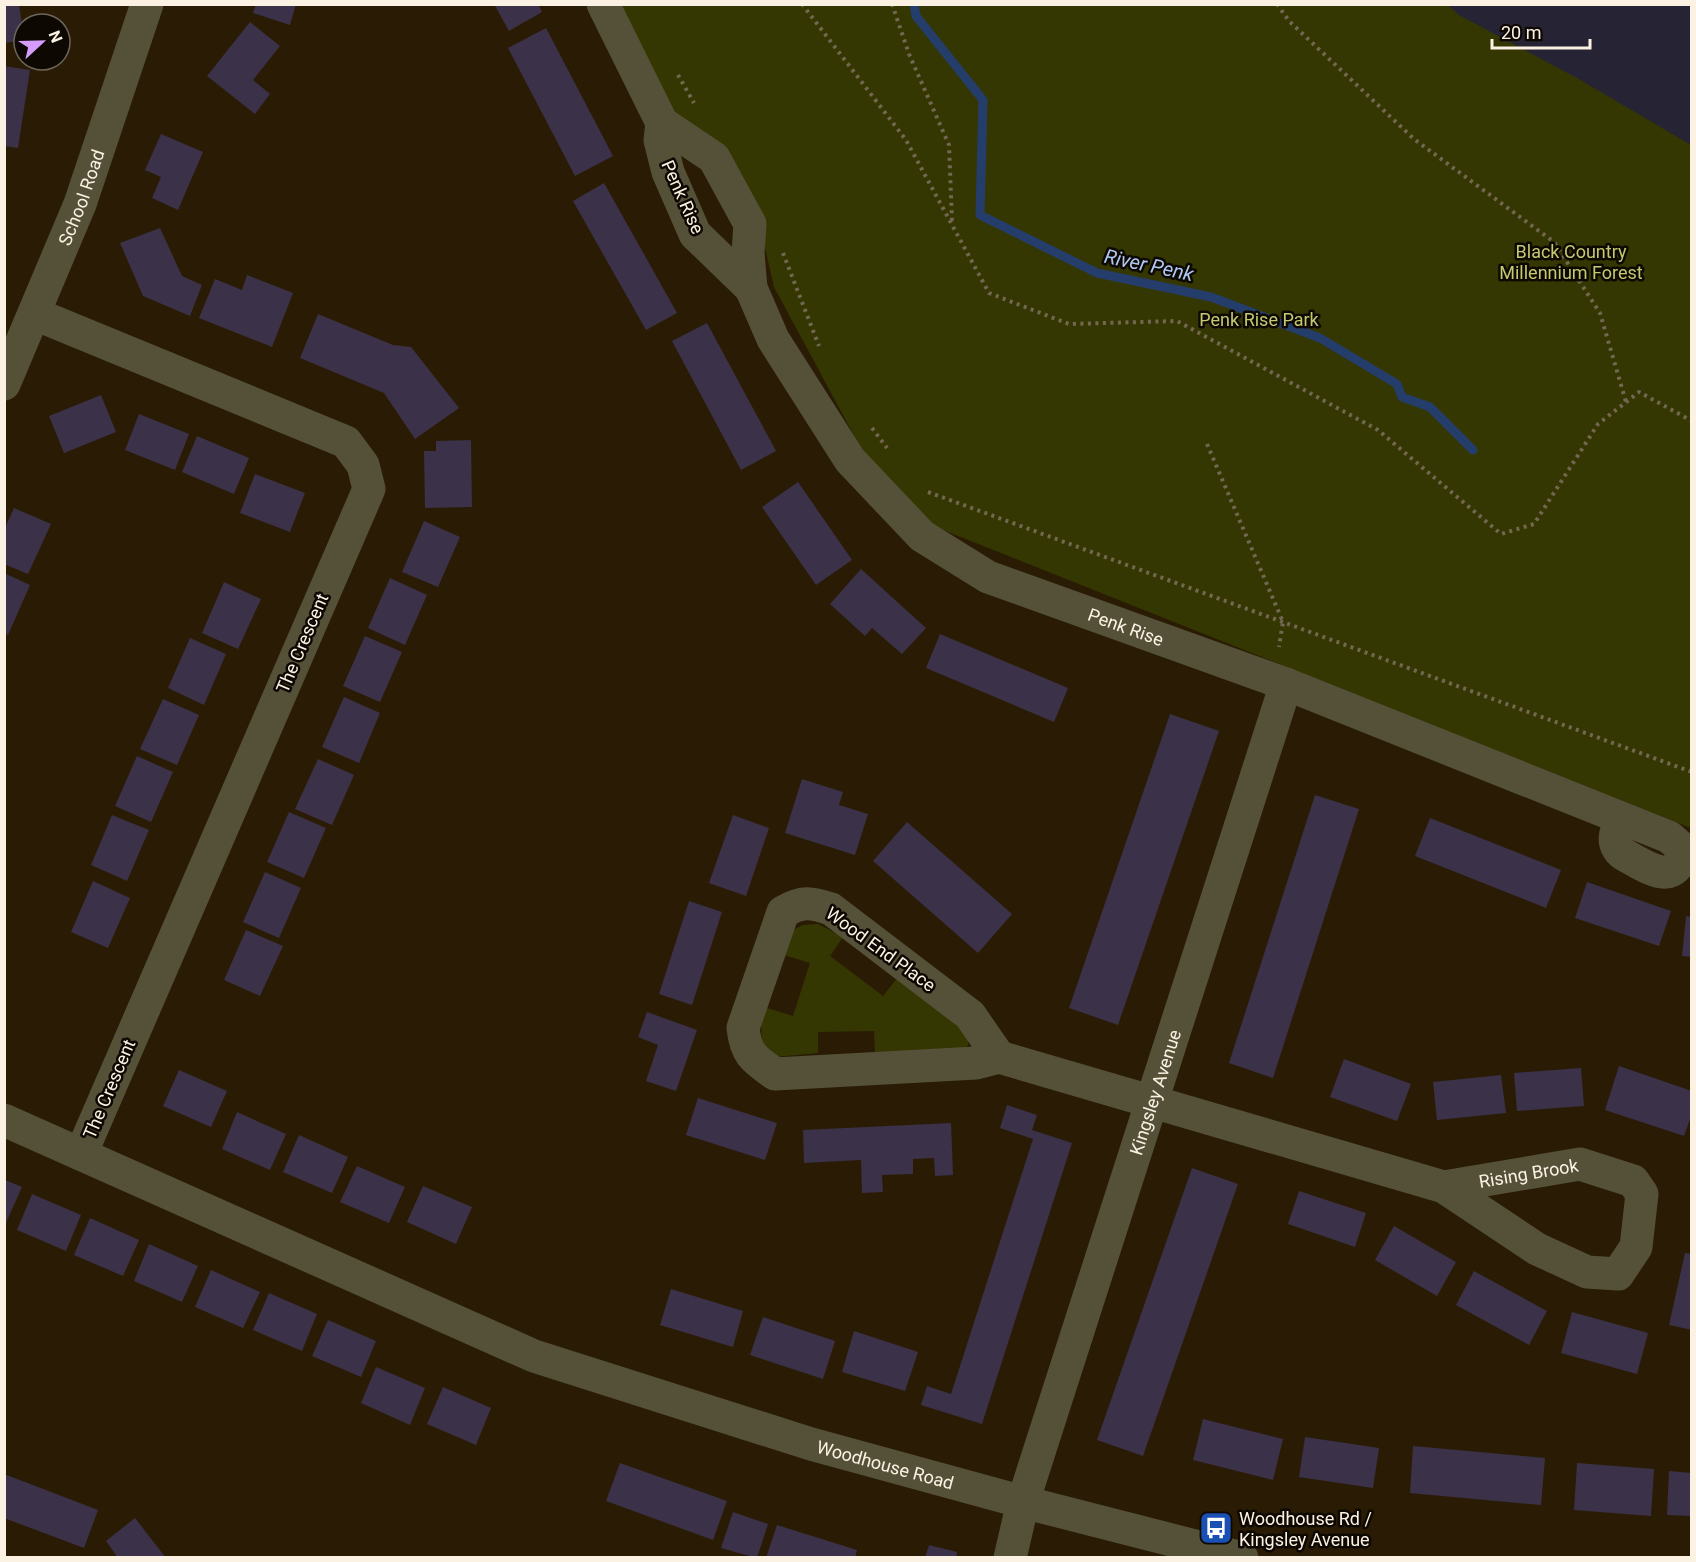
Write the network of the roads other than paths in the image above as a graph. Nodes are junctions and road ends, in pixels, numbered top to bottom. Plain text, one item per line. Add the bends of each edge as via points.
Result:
1 (147, 4) edge
2 (603, 4) edge
3 (662, 123) junction
4 (750, 288) junction
5 (35, 314) junction
6 (4, 384) edge
7 (1280, 682) junction
8 (1621, 818) dead end
9 (999, 1057) junction
10 (1153, 1102) junction
11 (4, 1120) edge
12 (81, 1154) junction
13 (1444, 1187) junction
14 (534, 1356) joint
15 (1023, 1502) junction
16 (1010, 1557) edge
17 (1242, 1557) edge

1 - 5 street, School Road via 80,204
2 - 3 street, Penk Rise
3 - 4 street, Penk Rise via 660,140 668,171 695,234
3 - 4 street, Penk Rise via 714,158 750,224
4 - 7 street, Penk Rise via 773,339 850,460 922,536 988,577
5 - 6 street, School Road
5 - 12 street, The Crescent via 346,442 363,465 369,489
7 - 8 street, Penk Rise
7 - 10 street, Kingsley Avenue
9 - 9 street, Wood End Place via 976,1063 775,1074 753,1059 745,1046 743,1028 783,912 796,904 814,903 831,909 970,1015
9 - 10 street, Wood End Place
10 - 13 street, Rising Brook
10 - 15 street, Kingsley Avenue
11 - 12 street, The Crescent
12 - 14 street, The Crescent
13 - 13 street, Rising Brook via 1537,1249 1587,1272 1618,1274 1636,1247 1642,1194 1632,1181 1580,1164
14 - 15 street, Woodhouse Road via 812,1444
15 - 16 street, Kingsley Avenue
15 - 17 street, Woodhouse Road

